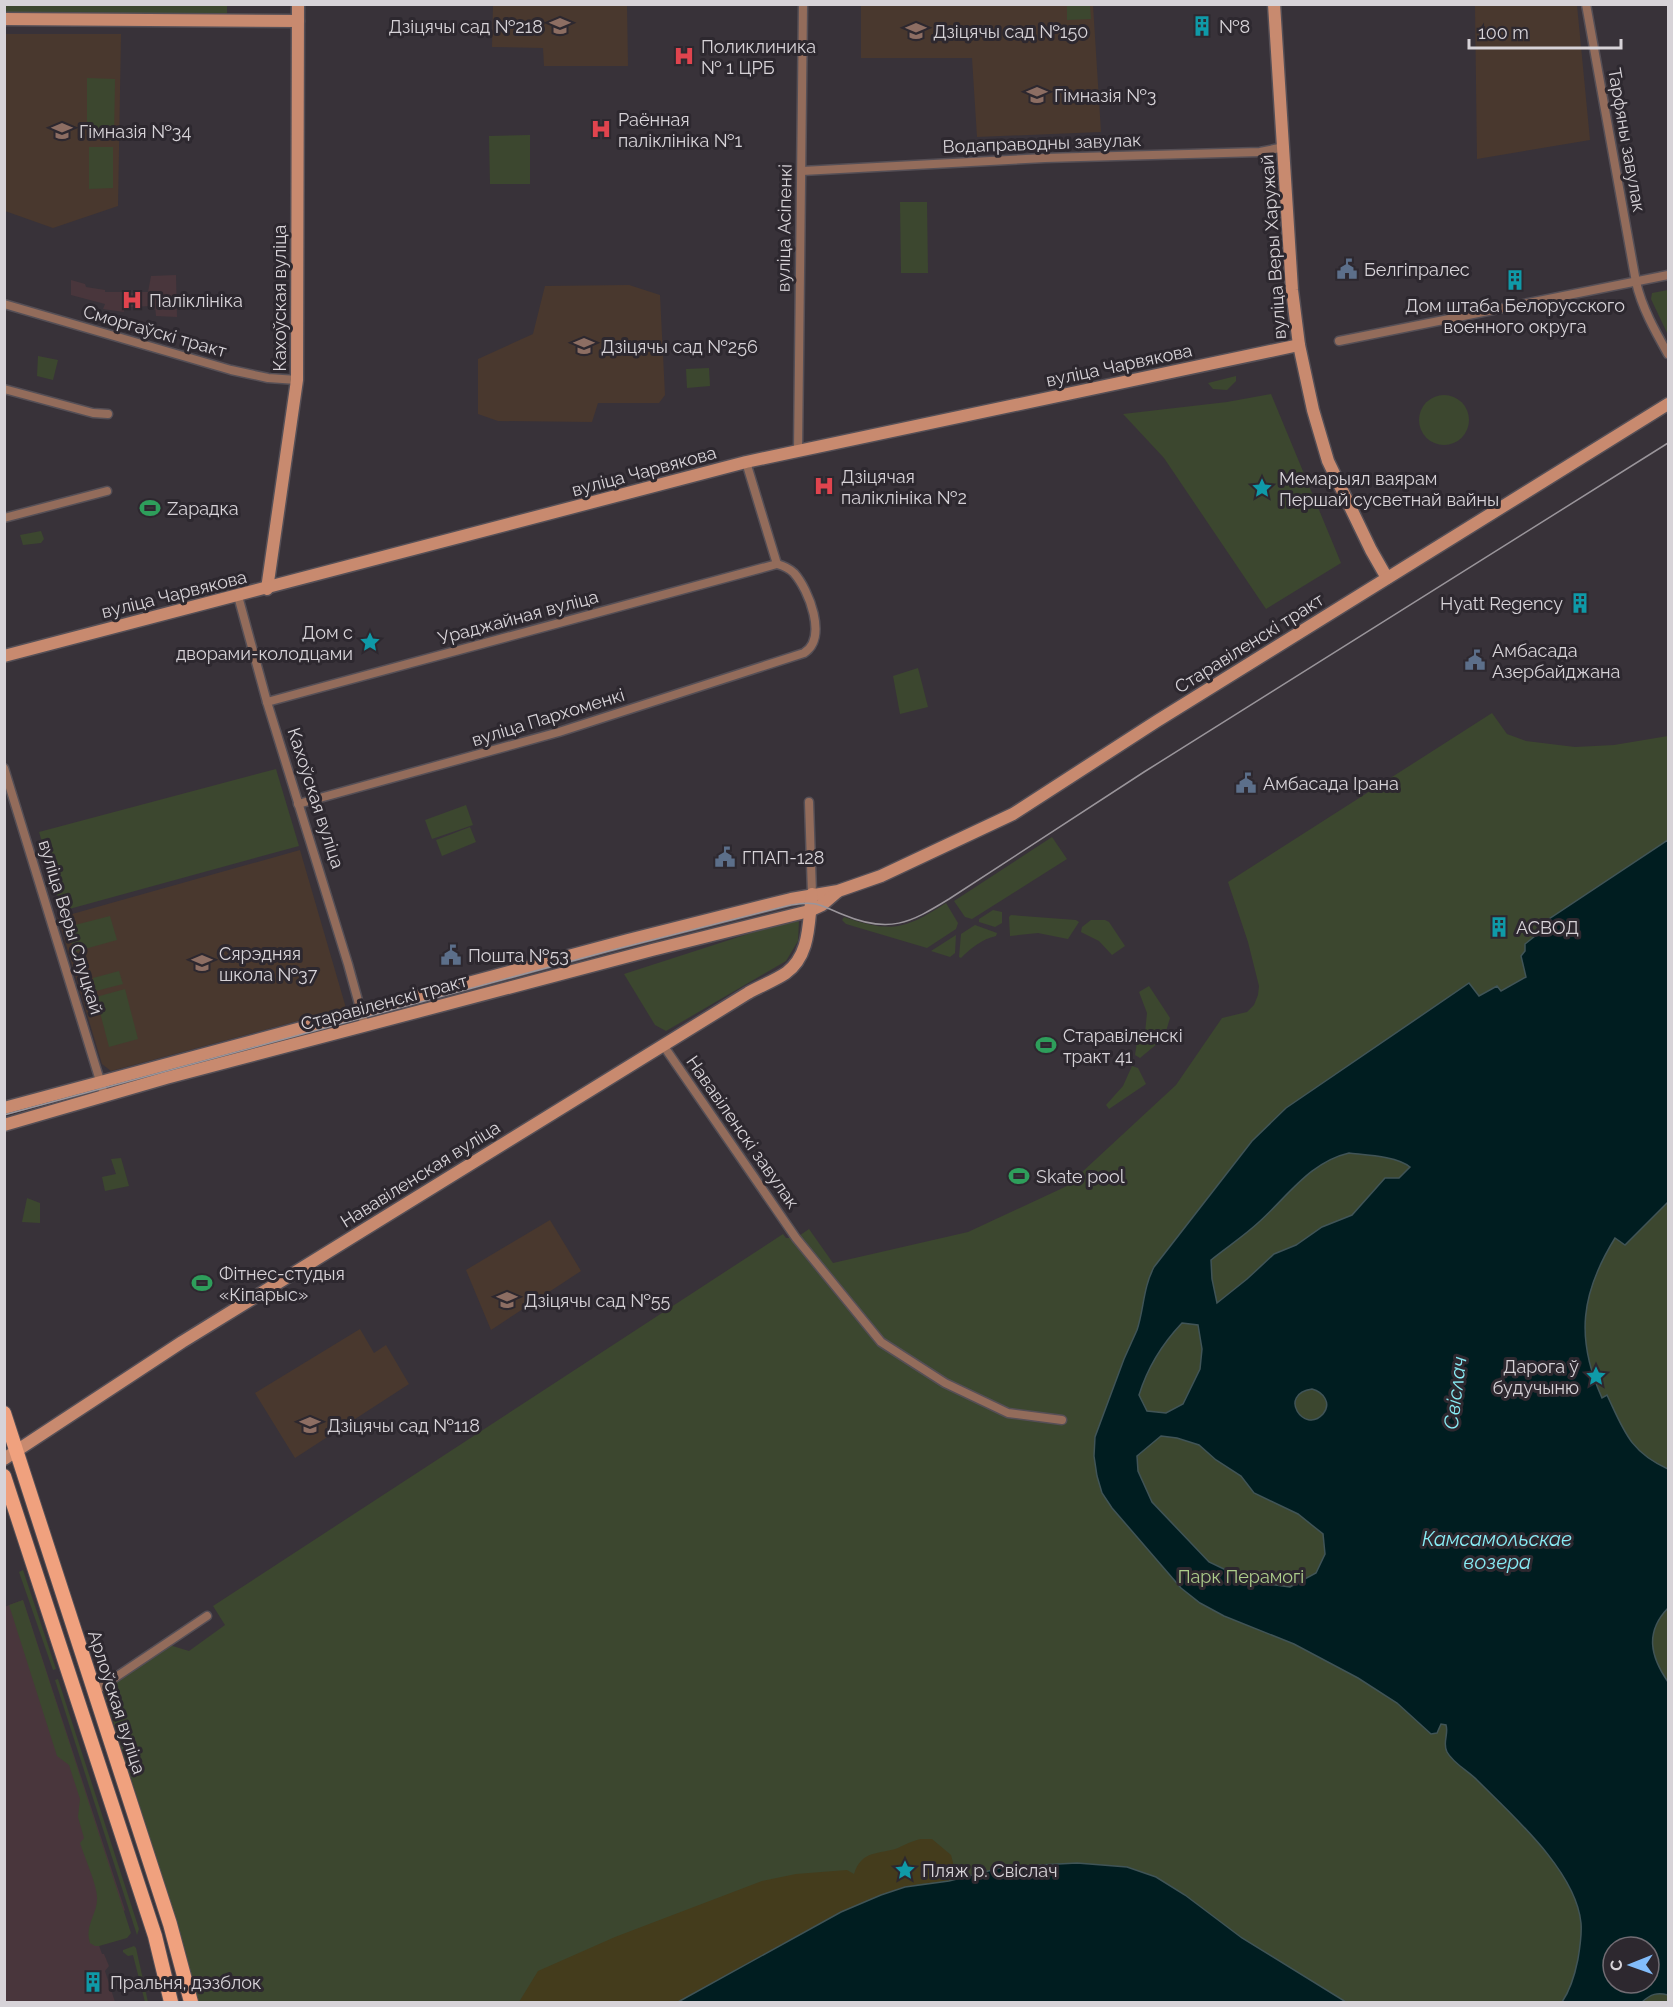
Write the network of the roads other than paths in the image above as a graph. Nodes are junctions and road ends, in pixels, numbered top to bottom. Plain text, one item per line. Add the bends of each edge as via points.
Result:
1 (297, 4) edge
2 (803, 4) edge
3 (1274, 4) edge
4 (1586, 4) edge
5 (4, 20) edge
6 (298, 21) junction
7 (1284, 147) junction
8 (802, 171) junction
9 (1668, 276) edge
10 (1636, 282) junction
11 (4, 304) edge
12 (1339, 341) dead end
13 (1299, 345) junction
14 (1668, 354) edge
15 (297, 380) junction
16 (4, 389) edge
17 (1668, 404) edge
18 (108, 414) dead end
19 (798, 451) junction
20 (746, 462) junction
21 (107, 491) dead end
22 (4, 518) edge
23 (777, 564) junction
24 (1387, 578) junction
25 (267, 589) junction
26 (238, 596) junction
27 (4, 656) edge
28 (267, 702) junction
29 (4, 768) edge
30 (809, 802) dead end
31 (298, 804) junction
32 (838, 891) junction
33 (812, 894) junction
34 (809, 911) junction
35 (362, 1011) junction
36 (365, 1026) junction
37 (663, 1045) junction
38 (100, 1082) junction
39 (105, 1096) junction
40 (4, 1108) edge
41 (4, 1125) edge
42 (4, 1413) edge
43 (1062, 1420) dead end
44 (10, 1455) edge
45 (4, 1476) edge
46 (207, 1616) dead end
47 (95, 1691) junction
48 (171, 2002) edge
49 (191, 2002) edge

1 - 6 main road, Кахоўская вуліца
2 - 8 street, вуліца Асіпенкі
3 - 7 main road, вуліца Веры Харужай
4 - 10 street, Тарфяны завулак
5 - 6 main road
6 - 15 main road, Кахоўская вуліца
7 - 8 street, Водаправодны завулак via 1260,152
7 - 13 main road, вуліца Веры Харужай
8 - 19 street, вуліца Асіпенкі
9 - 10 street
10 - 12 street
10 - 14 street, Тарфяны завулак
11 - 15 street, Сморгаўскі тракт via 231,370
13 - 19 main road, вуліца Чарвякова
13 - 24 main road, вуліца Веры Харужай via 1328,461
15 - 25 main road, Кахоўская вуліца
16 - 18 street
17 - 24 main road, Старавіленскі тракт
19 - 20 main road, вуліца Чарвякова
20 - 23 street
20 - 25 main road, вуліца Чарвякова
21 - 22 street
23 - 28 street, Ураджайная вуліца
23 - 31 street, вуліца Пархоменкі via 795,574 815,615 815,640 804,653 559,732
24 - 32 main road, Старавіленскі тракт via 1013,814 881,876
25 - 26 main road, вуліца Чарвякова
26 - 27 main road, вуліца Чарвякова
26 - 28 street, Кахоўская вуліца
28 - 31 street, Кахоўская вуліца
29 - 38 street, вуліца Веры Слуцкай
30 - 33 street
31 - 35 street, Кахоўская вуліца
32 - 33 main road, Старавіленскі тракт
32 - 34 main road, Старавіленскі тракт
33 - 34 main road, Нававіленская вуліца
33 - 35 main road, Старавіленскі тракт
34 - 36 main road, Старавіленскі тракт
34 - 37 main road, Нававіленская вуліца via 806,945 799,960 785,974
35 - 36 street, Кахоўская вуліца
35 - 38 main road, Старавіленскі тракт
36 - 39 main road, Старавіленскі тракт
37 - 43 street, Нававіленскі завулак via 796,1238 881,1342 945,1383 1008,1413
37 - 44 main road, Нававіленская вуліца via 182,1342
38 - 39 street, вуліца Веры Слуцкай
38 - 40 main road, Старавіленскі тракт
39 - 41 main road, Старавіленскі тракт
42 - 44 main road, Арлоўская вуліца
44 - 47 main road, Арлоўская вуліца
45 - 48 main road, Арлоўская вуліца via 155,1936
46 - 47 street
47 - 49 main road, Арлоўская вуліца

